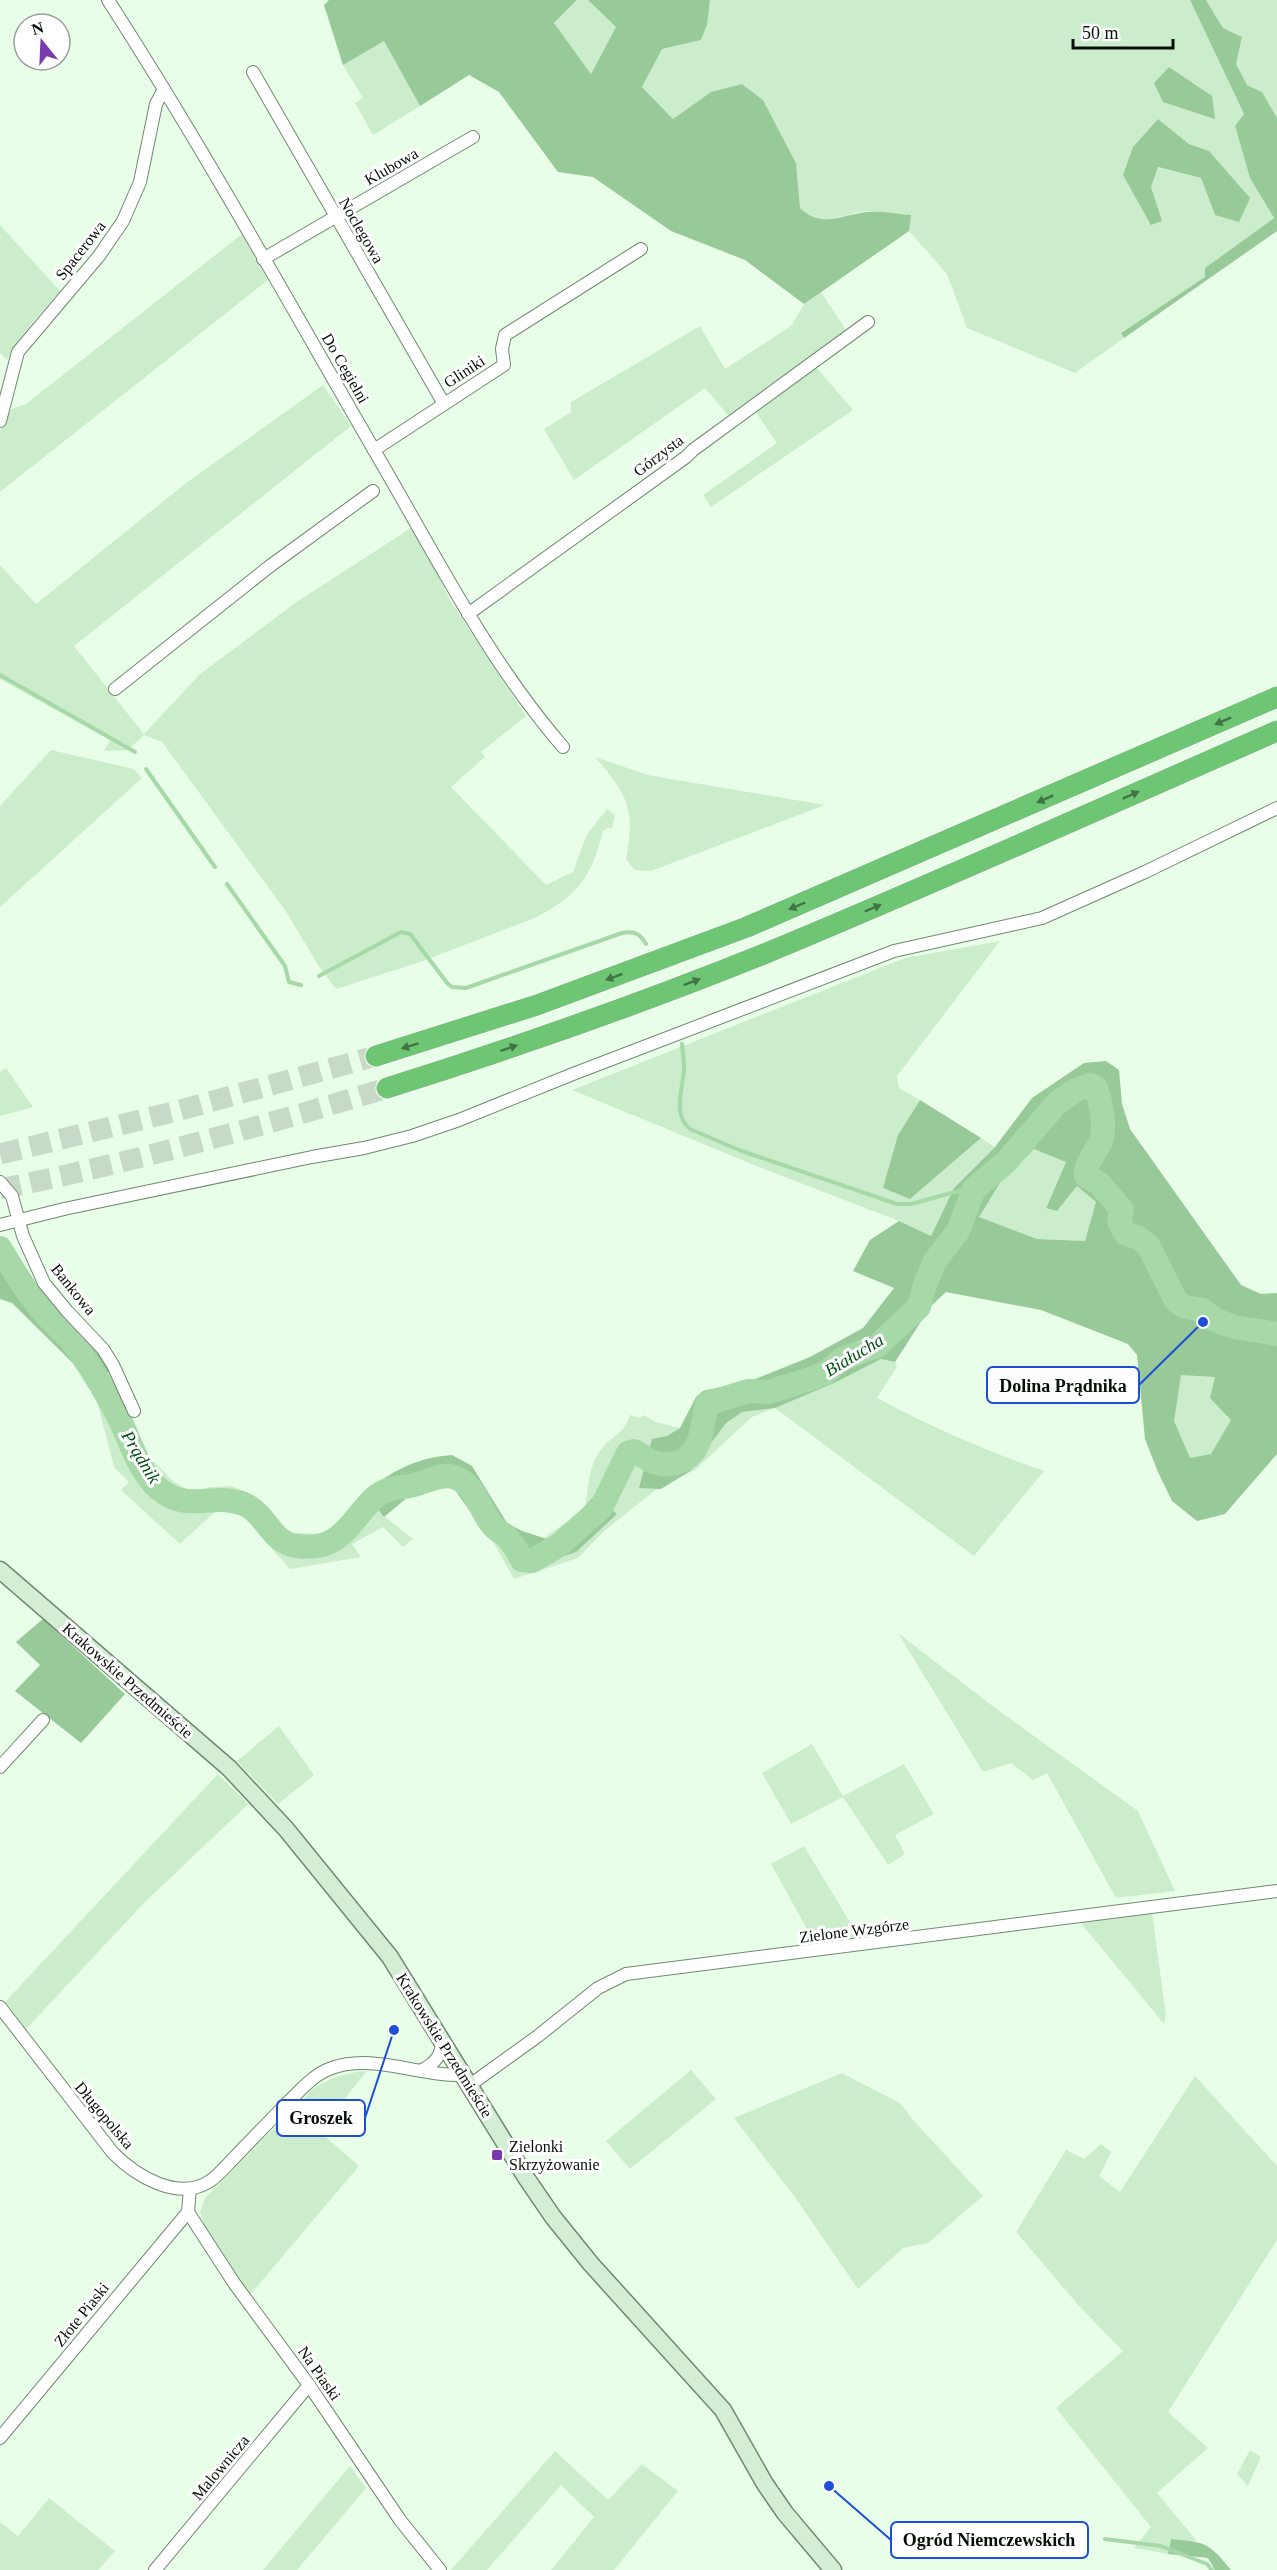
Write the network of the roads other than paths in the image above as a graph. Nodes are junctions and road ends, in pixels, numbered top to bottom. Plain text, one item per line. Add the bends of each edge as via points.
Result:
1 (108, 0) edge
2 (253, 72) dead end
3 (165, 89) junction
4 (473, 137) dead end
5 (335, 217) junction
6 (641, 249) dead end
7 (263, 259) junction
8 (868, 322) dead end
9 (444, 404) junction
10 (0, 421) edge
11 (374, 450) junction
12 (373, 491) dead end
13 (468, 614) junction
14 (115, 689) dead end
15 (1277, 697) edge
16 (1277, 731) edge
17 (563, 747) dead end
18 (1277, 808) edge
19 (376, 1056) tunnel mouth
20 (387, 1088) tunnel mouth
21 (0, 1182) edge
22 (18, 1220) junction
23 (0, 1225) edge
24 (134, 1411) dead end
25 (0, 1570) edge
26 (43, 1720) dead end
27 (0, 1767) edge
28 (1277, 1891) edge
29 (0, 2007) edge
30 (441, 2038) junction
31 (422, 2070) junction
32 (467, 2080) junction
33 (190, 2189) junction
34 (188, 2212) junction
35 (309, 2385) junction
36 (0, 2438) edge
37 (155, 2570) edge
38 (440, 2570) edge
39 (833, 2570) edge

1 - 3 street, Do Cegielni
2 - 5 street, Noclegowa
3 - 7 street, Do Cegielni
3 - 10 street, Spacerowa via 156,104 140,182 123,221 99,256 18,352
4 - 5 street, Klubowa
5 - 7 street, Klubowa
5 - 9 street, Noclegowa
6 - 9 street, Gliniki via 505,336 504,365
7 - 11 street, Do Cegielni
8 - 13 street, Górzysta
9 - 11 street, Gliniki
11 - 13 street, Do Cegielni
12 - 14 street via 270,566
13 - 17 street, Do Cegielni via 542,723
15 -> 19 highway via 747,927 537,1005
20 -> 16 highway via 534,1040 753,958
18 - 22 street via 1042,918 894,951 412,1136
21 - 22 street, Bankowa via 12,1196
22 - 23 street
22 - 24 street, Bankowa via 44,1283 103,1349
25 - 30 main road, Krakowskie Przedmieście via 230,1768 275,1816 390,1957
26 - 27 street
28 - 32 street, Zielone Wzgórze via 626,1974 598,1988 538,2036
29 - 33 street, Długopolska via 121,2161 151,2180
30 - 31 street via 437,2059
30 - 32 main road, Krakowskie Przedmieście
31 - 32 street
31 - 33 street via 354,2063 320,2074 211,2181
32 - 39 main road, Krakowskie Przedmieście via 553,2217 723,2410 765,2484
33 - 34 street
34 - 35 street, Na Piaski
34 - 36 street, Złote Piaski
35 - 37 street, Malownicza
35 - 38 street, Na Piaski via 400,2520

